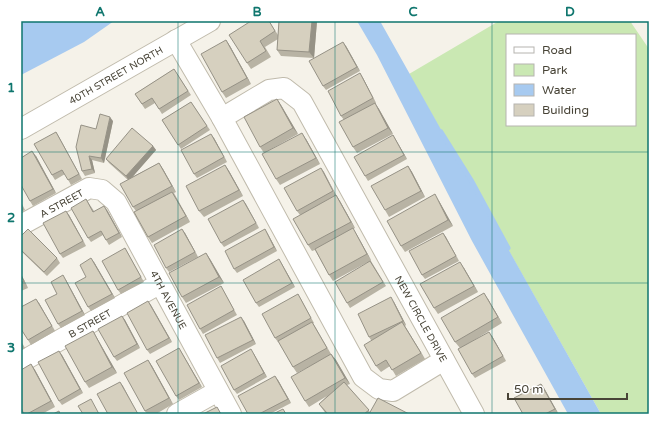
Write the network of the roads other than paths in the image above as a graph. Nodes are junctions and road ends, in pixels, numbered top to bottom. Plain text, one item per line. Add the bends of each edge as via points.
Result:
1 (210, 21) edge
2 (176, 40) junction
3 (222, 118) junction
4 (21, 129) edge
5 (102, 190) joint
6 (21, 225) edge
7 (159, 284) junction
8 (444, 360) junction
9 (21, 362) edge
10 (218, 391) junction
11 (177, 414) edge
12 (231, 414) edge
13 (474, 414) edge

1 - 2 street, 40TH STREET NORTH
2 - 3 street, NEW CIRCLE DRIVE
2 - 4 street, 40TH STREET NORTH
3 - 8 street, NEW CIRCLE DRIVE via 269,90 284,88 302,102
3 - 8 street, NEW CIRCLE DRIVE via 363,378 379,389 393,390
5 - 6 street, A STREET via 88,188
5 - 7 street, 4TH AVENUE via 116,202
7 - 9 street, B STREET
7 - 10 street, 4TH AVENUE
8 - 13 street
10 - 11 street
10 - 12 street, 4TH AVENUE

